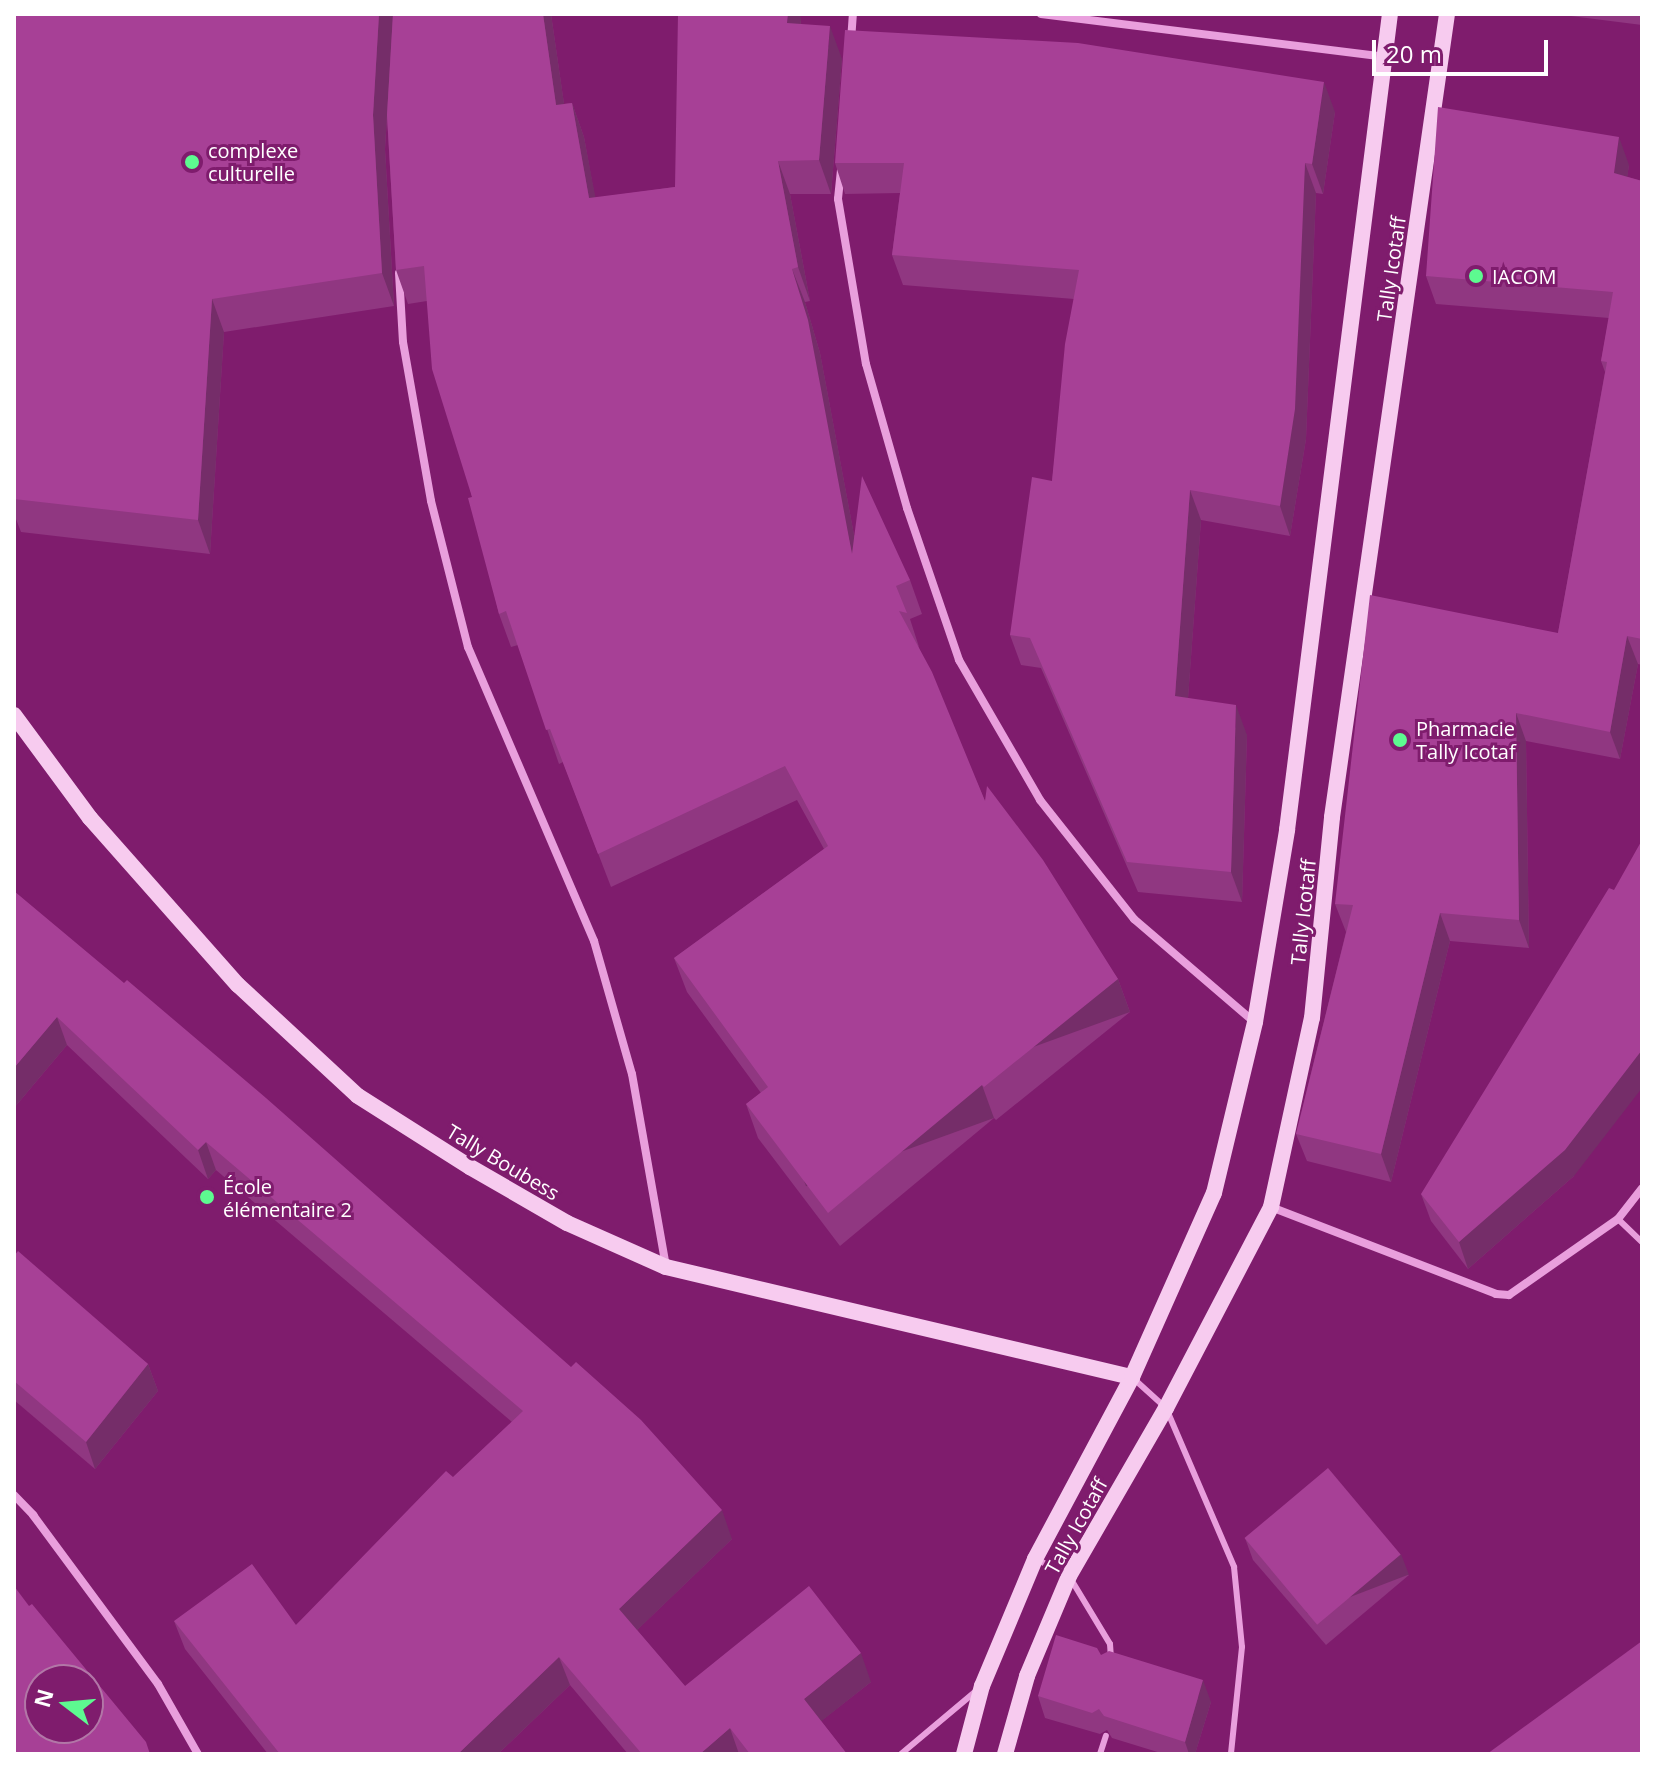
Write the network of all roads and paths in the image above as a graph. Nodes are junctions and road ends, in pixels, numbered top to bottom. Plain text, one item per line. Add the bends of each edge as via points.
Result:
1 (853, 14) edge
2 (1041, 14) edge
3 (1390, 14) edge
4 (1447, 14) edge
5 (850, 45) edge
6 (1385, 57) junction
7 (842, 153) edge
8 (399, 268) edge
9 (14, 715) edge
10 (1255, 1022) junction
11 (1642, 1188) edge
12 (1271, 1207) junction
13 (1618, 1219) junction
14 (1642, 1242) edge
15 (666, 1267) junction
16 (1132, 1377) junction
17 (1166, 1408) junction
18 (14, 1495) edge
19 (1035, 1559) junction
20 (1069, 1576) junction
21 (1111, 1671) edge
22 (982, 1686) junction
23 (1106, 1736) edge
24 (198, 1754) edge
25 (901, 1754) edge
26 (964, 1754) edge
27 (1005, 1754) edge
28 (1100, 1754) edge
29 (1231, 1754) edge

1 - 5 street
2 - 6 street
3 - 6 street, Tally Icotaff
4 - 12 street, Tally Icotaff via 1332,817 1312,1018
6 - 10 street, Tally Icotaff via 1287,830
7 - 10 street via 838,199 866,364 907,508 959,660 1040,800 1134,919
8 - 15 street via 403,342 431,501 468,647 594,941 632,1074
9 - 15 street, Tally Boubess via 90,818 238,985 358,1096 567,1223
10 - 16 street, Tally Icotaff via 1214,1193
11 - 13 street
12 - 13 street via 1509,1295
12 - 17 street, Tally Icotaff
13 - 14 lane
15 - 16 street, Tally Boubess
16 - 17 lane
16 - 19 street, Tally Icotaff
17 - 20 street, Tally Icotaff
17 - 29 lane via 1234,1567 1242,1647
18 - 24 street via 158,1684
19 - 20 lane
19 - 22 street, Tally Icotaff
20 - 21 lane via 1110,1644
20 - 27 street, Tally Icotaff via 1027,1676
22 - 25 lane
22 - 26 street, Tally Icotaff
23 - 28 lane

